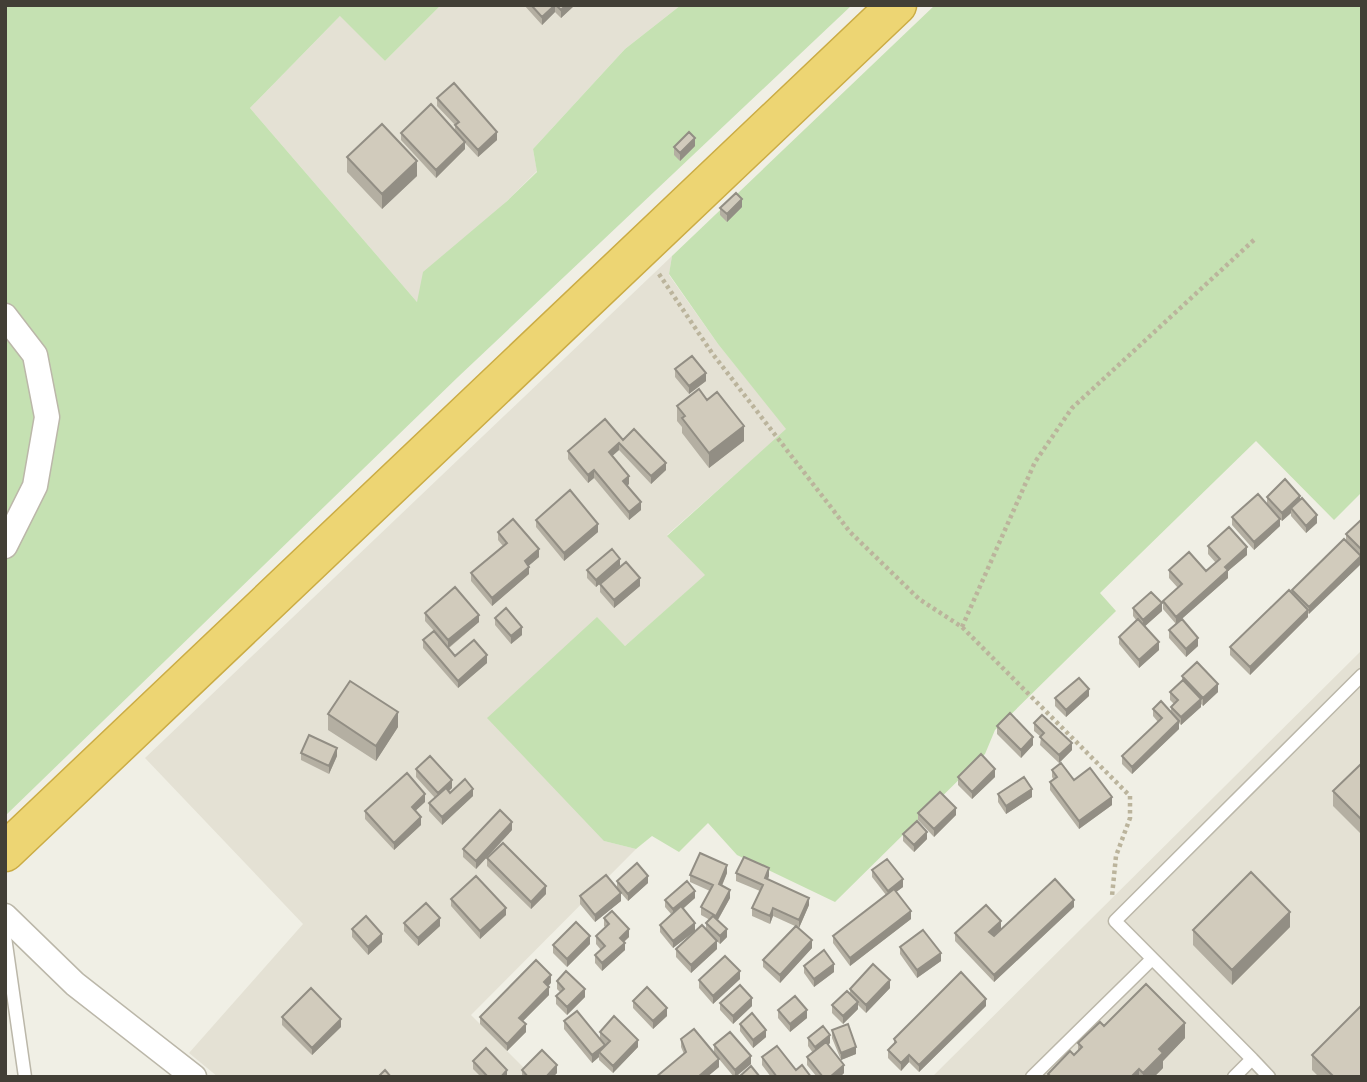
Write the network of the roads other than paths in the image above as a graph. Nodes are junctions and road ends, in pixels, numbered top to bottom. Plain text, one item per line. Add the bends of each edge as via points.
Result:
1 (897, 5) edge
2 (5, 316) edge
3 (5, 546) edge
4 (1362, 675) edge
5 (5, 852) edge
6 (5, 916) edge
7 (5, 937) edge
8 (1152, 959) junction
9 (1252, 1059) junction
10 (25, 1077) edge
11 (194, 1077) edge
12 (1032, 1077) edge
13 (1234, 1077) edge
14 (1269, 1077) edge

1 - 5 highway
2 - 3 street via 35,355 47,417 35,486
4 - 8 lane via 1115,921
6 - 11 street via 75,984
7 - 10 lane
8 - 9 lane
8 - 12 lane
9 - 13 lane
9 - 14 lane

